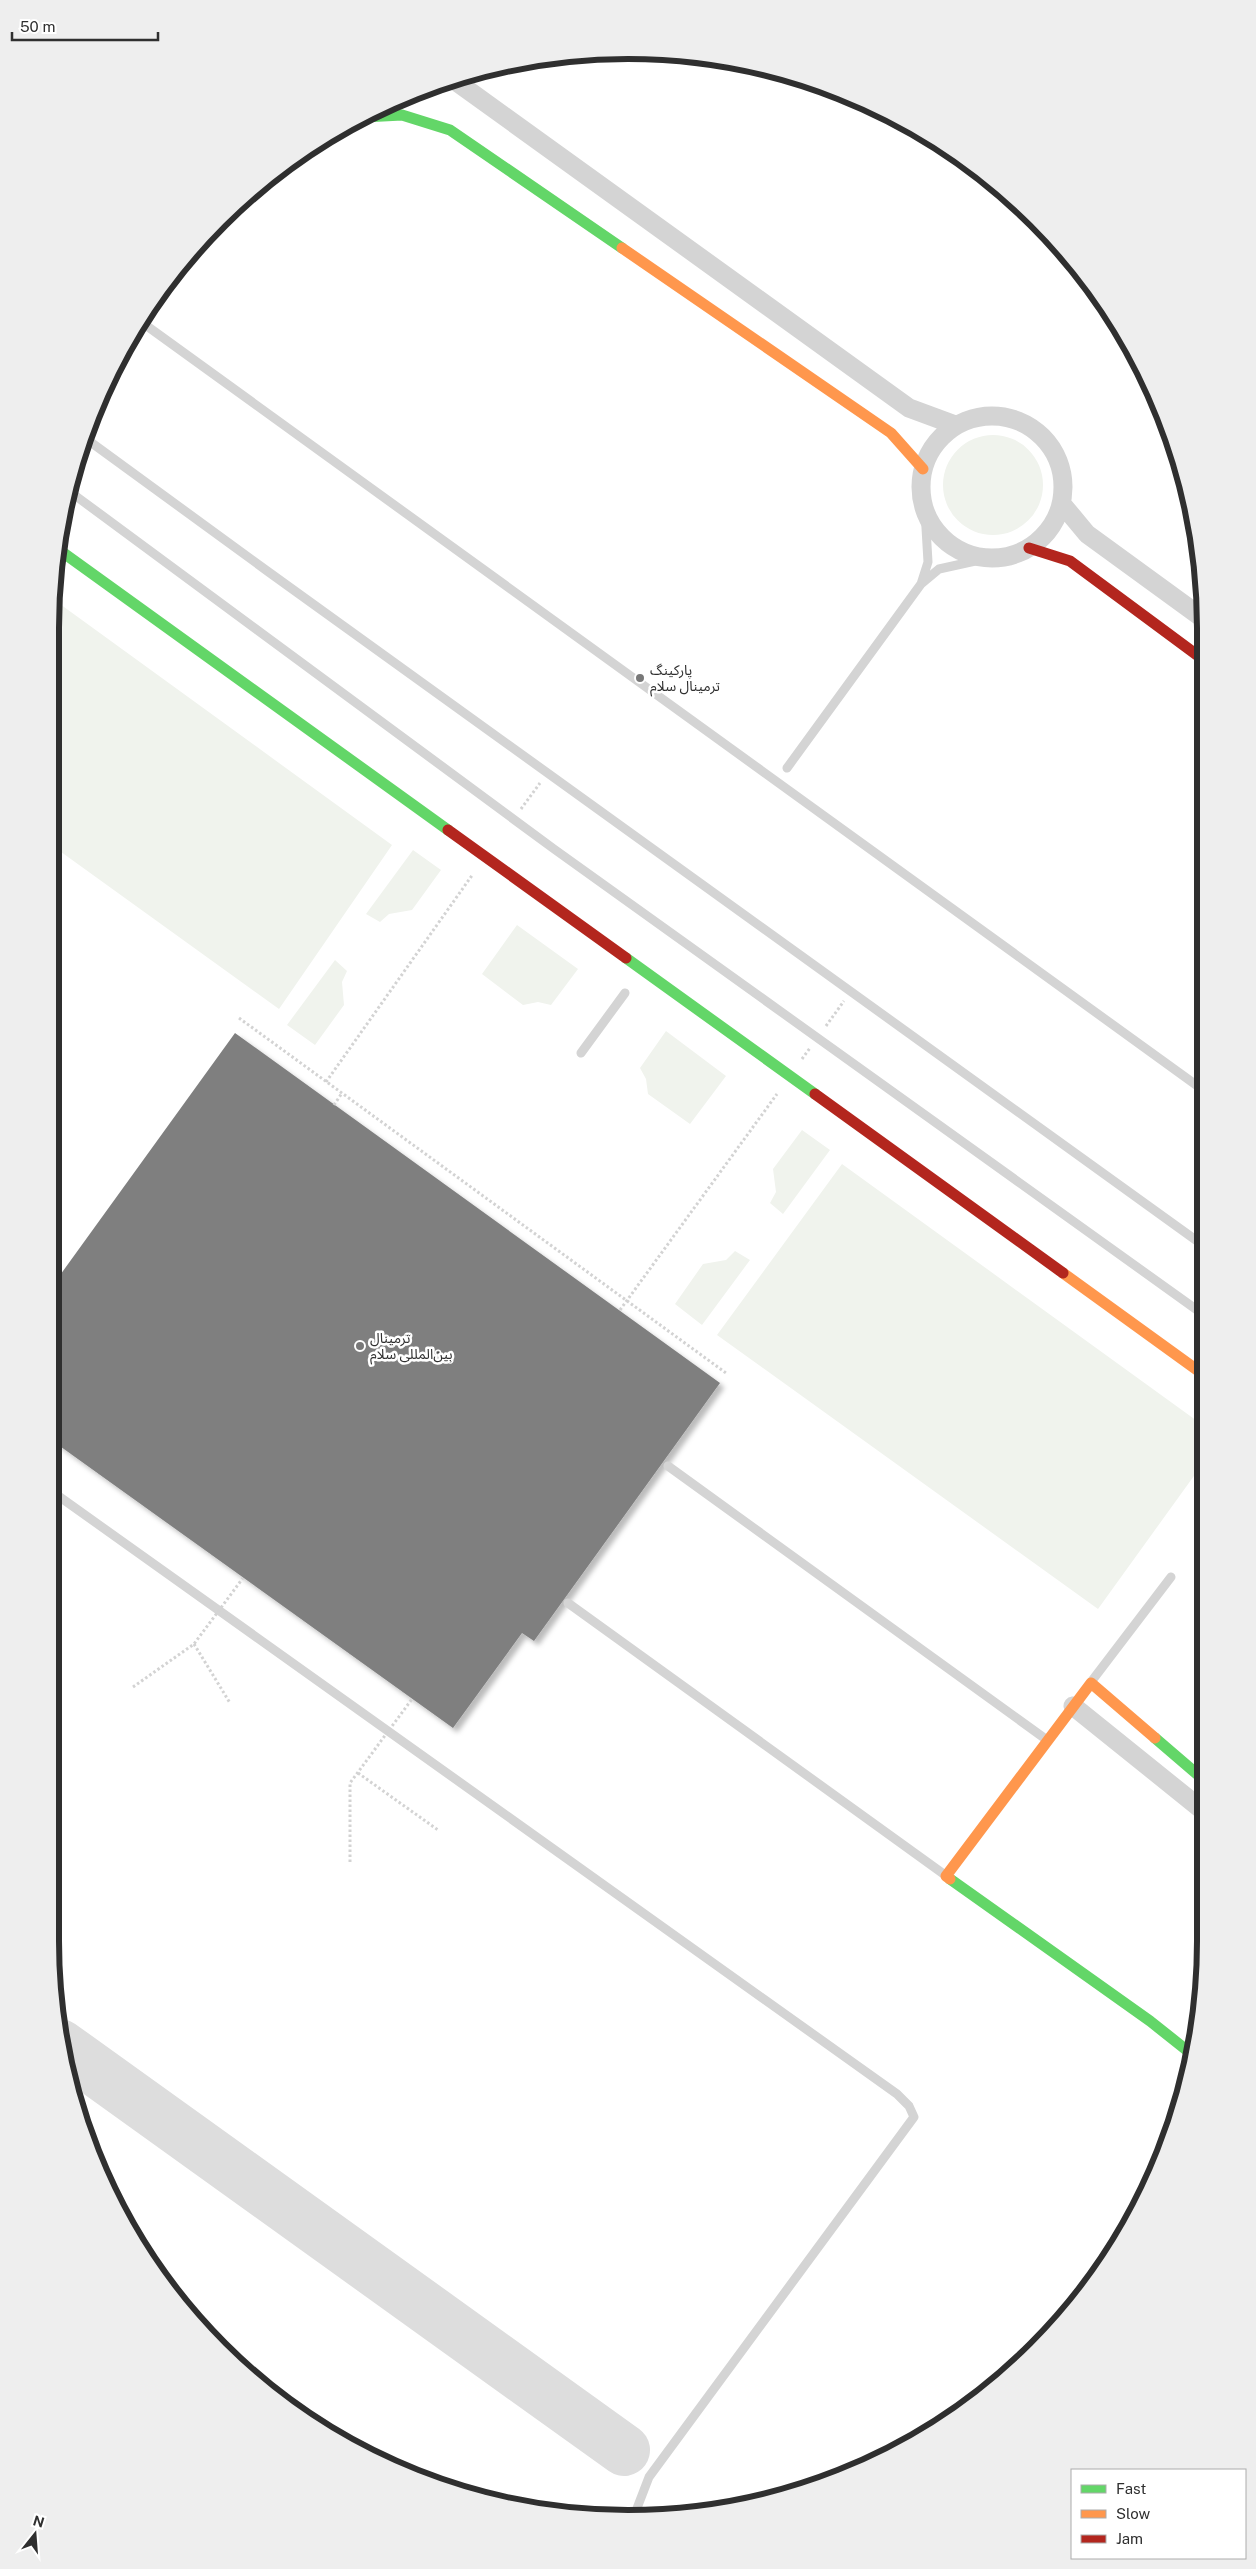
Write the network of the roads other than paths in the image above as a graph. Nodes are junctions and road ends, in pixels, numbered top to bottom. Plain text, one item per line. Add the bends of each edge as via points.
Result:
1 (460, 84) edge
2 (377, 117) edge
3 (146, 326) edge
4 (955, 425) junction
5 (90, 442) edge
6 (922, 469) junction
7 (75, 495) edge
8 (1062, 504) junction
9 (925, 511) junction
10 (1029, 548) junction
11 (64, 553) edge
12 (989, 558) junction
13 (921, 584) junction
14 (1197, 614) edge
15 (1197, 655) edge
16 (787, 768) dead end
17 (625, 993) dead end
18 (580, 1053) dead end
19 (1197, 1086) edge
20 (1197, 1241) edge
21 (1197, 1310) edge
22 (1197, 1370) edge
23 (668, 1466) dead end
24 (59, 1496) edge
25 (1171, 1577) dead end
26 (568, 1602) dead end
27 (1091, 1683) junction
28 (1073, 1706) junction
29 (1047, 1740) junction
30 (1197, 1773) edge
31 (1197, 1805) edge
32 (946, 1876) junction
33 (1186, 2050) edge
34 (636, 2510) edge

1 - 4 street via 909,408
2 - 6 street via 402,116 450,130 891,434
3 - 19 lane
4 - 6 street via 940,437
4 - 8 street via 978,416 1002,416 1025,423 1044,437 1058,457 1064,480
5 - 20 lane
6 - 9 street via 920,490
7 - 21 lane via 514,819
8 - 10 street via 1044,537
8 - 14 street via 1087,534
9 - 12 street via 935,529 950,544 968,554
9 - 13 lane via 928,562
10 - 12 street via 1010,556
10 - 15 street via 1070,561
11 - 22 street
12 - 13 lane via 939,570
13 - 16 lane
17 - 18 lane
23 - 29 lane
24 - 34 lane via 909,2106 914,2117 649,2477
25 - 27 lane
26 - 32 lane
27 - 28 street
27 - 30 street
28 - 29 street
28 - 31 street
29 - 32 street
32 - 33 street

